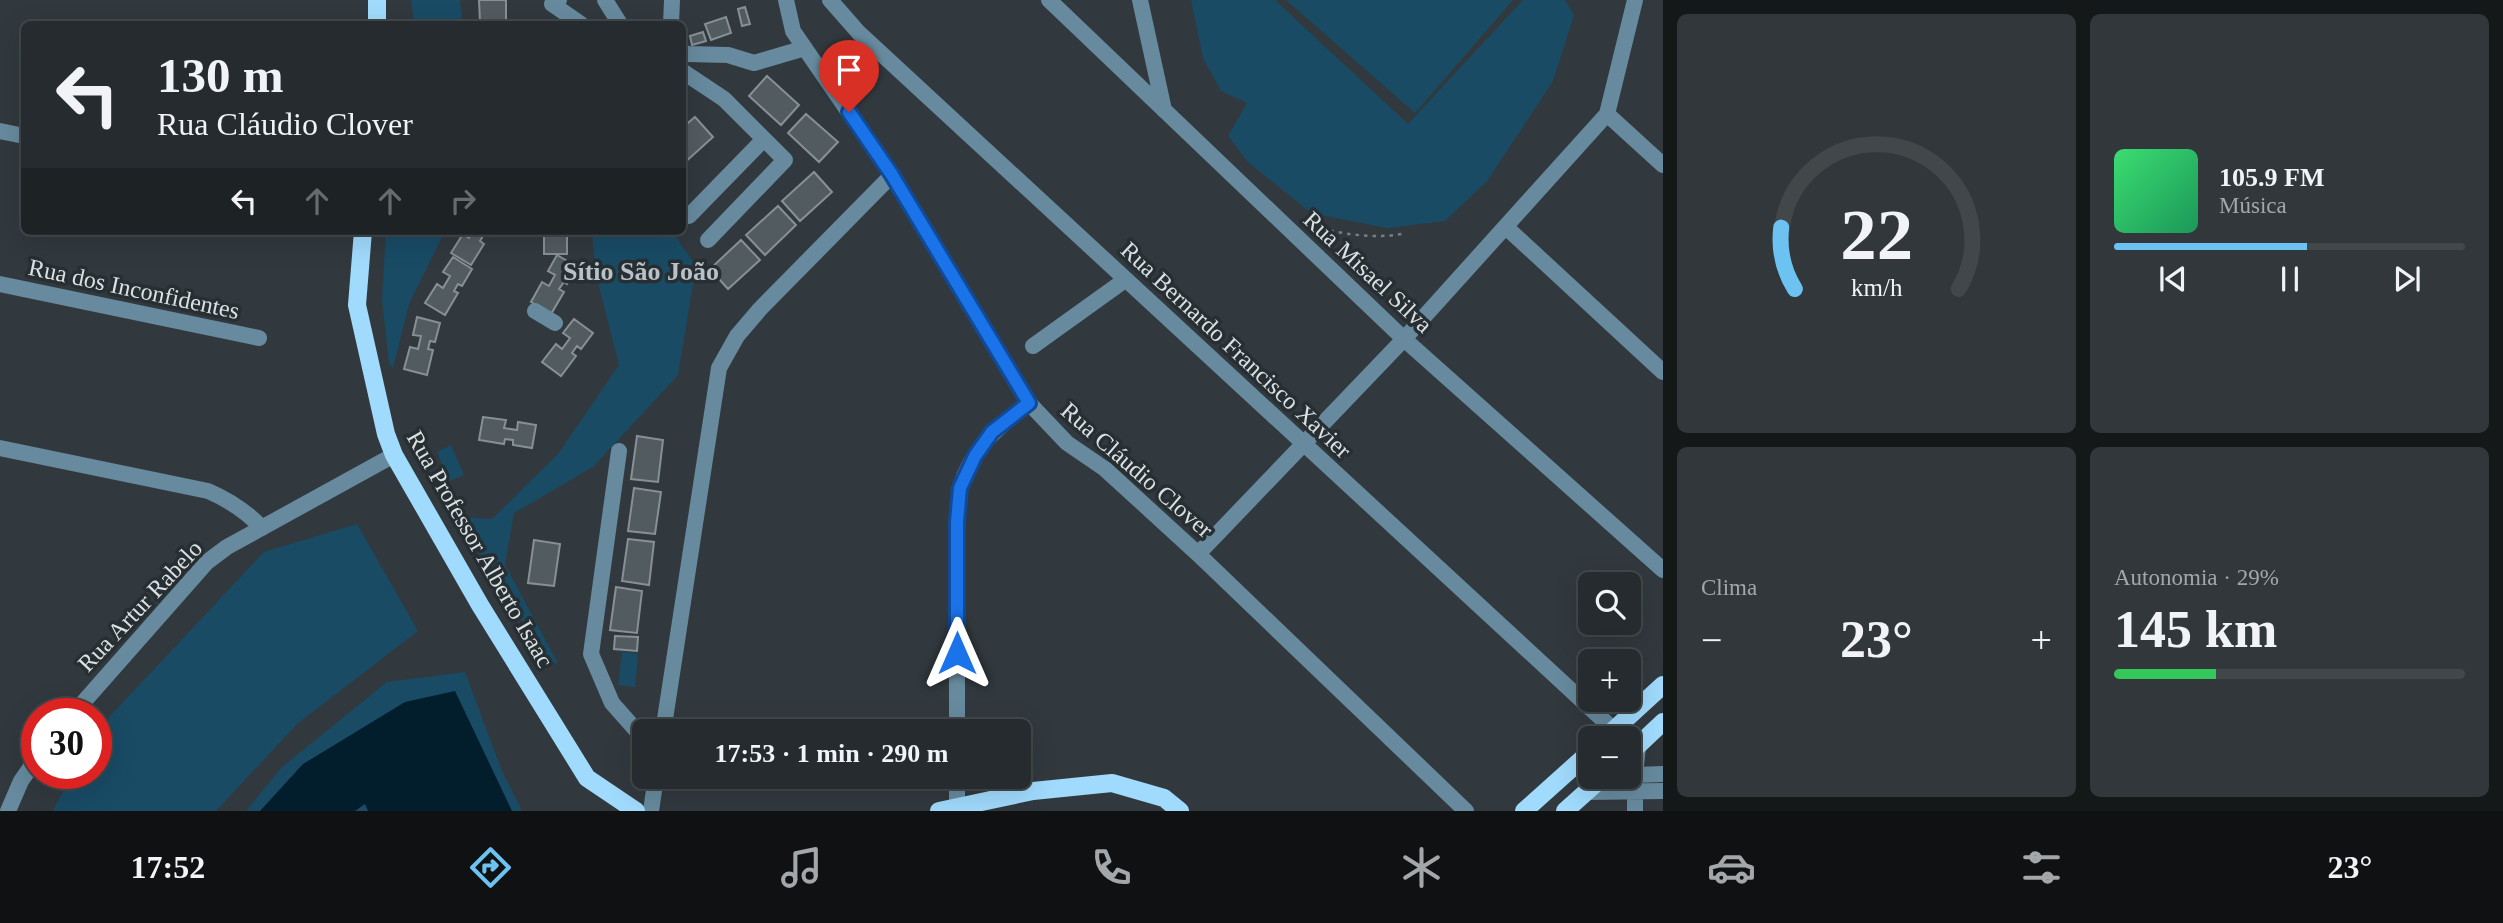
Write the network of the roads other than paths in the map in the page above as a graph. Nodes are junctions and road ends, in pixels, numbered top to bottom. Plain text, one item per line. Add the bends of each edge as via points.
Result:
1 (377, 0) edge
2 (559, 0) edge
3 (605, 0) edge
4 (671, 0) edge
5 (786, 0) edge
6 (831, 0) edge
7 (1049, 0) edge
8 (1140, 0) edge
9 (1635, 0) edge
10 (377, 21) edge
11 (577, 21) edge
12 (618, 21) edge
13 (671, 21) edge
14 (805, 48) junction
15 (686, 53) edge
16 (686, 74) edge
17 (1164, 110) junction
18 (1607, 114) junction
19 (0, 131) edge
20 (21, 135) edge
21 (764, 139) junction
22 (1663, 165) edge
23 (892, 175) junction
24 (689, 216) dead end
25 (1507, 228) junction
26 (363, 235) edge
27 (708, 240) dead end
28 (1125, 280) junction
29 (0, 284) edge
30 (535, 311) dead end
31 (555, 323) dead end
32 (259, 338) dead end
33 (1404, 338) junction
34 (1033, 346) dead end
35 (1663, 372) edge
36 (1029, 403) junction
37 (1303, 443) junction
38 (0, 448) edge
39 (619, 451) dead end
40 (394, 455) junction
41 (262, 528) junction
42 (1198, 554) junction
43 (1663, 570) edge
44 (1663, 685) edge
45 (87, 698) edge
46 (665, 719) edge
47 (957, 719) edge
48 (1663, 722) edge
49 (632, 726) edge
50 (1602, 726) edge
51 (1619, 726) edge
52 (1641, 743) edge
53 (1578, 763) edge
54 (1663, 774) edge
55 (1641, 775) edge
56 (21, 781) edge
57 (654, 789) edge
58 (957, 789) edge
59 (1589, 789) edge
60 (1663, 791) edge
61 (1586, 792) junction
62 (1635, 792) junction
63 (957, 807) junction
64 (8, 811) edge
65 (636, 811) edge
66 (650, 811) edge
67 (939, 811) edge
68 (1180, 811) edge
69 (1466, 811) edge
70 (1524, 811) edge
71 (1565, 811) edge
72 (1635, 811) edge

1 - 10 main road
2 - 11 street via 552,4
3 - 12 street
4 - 13 street
5 - 14 street, Rua Cláudio Clover via 793,32
6 - 28 street, Rua Bernardo Francisco Xavier via 859,33
7 - 17 street, Rua Misael Silva
8 - 17 street
9 - 18 street
14 - 15 street via 754,63 728,55
14 - 23 street, Rua Cláudio Clover
16 - 21 street via 724,99
17 - 33 street, Rua Misael Silva
18 - 22 street
18 - 25 street
19 - 20 street
21 - 24 street
21 - 27 street via 785,160
23 - 36 street, Rua Cláudio Clover
23 - 46 street via 760,309 719,368
25 - 33 street
25 - 35 street
26 - 40 main road, Rua Professor Alberto Isaac via 358,305
28 - 34 street
28 - 37 street, Rua Bernardo Francisco Xavier
29 - 32 street, Rua dos Inconfidentes
30 - 31 street
33 - 37 street
33 - 43 street, Rua Misael Silva
36 - 42 street, Rua Cláudio Clover via 1067,443 1105,469
36 - 47 street via 992,432 960,488
37 - 42 street
37 - 50 street, Rua Bernardo Francisco Xavier
38 - 41 street via 208,491 248,513
39 - 49 street via 591,654 612,704
40 - 41 street, Rua Artur Rabelo
40 - 65 main road, Rua Professor Alberto Isaac via 587,778
41 - 45 street, Rua Artur Rabelo via 207,562
42 - 69 street, Rua Cláudio Clover
44 - 51 main road
48 - 52 main road
53 - 70 main road
54 - 55 street
56 - 64 street
57 - 66 street
58 - 63 street
59 - 61 main road
60 - 62 street
61 - 62 street
61 - 71 main road
62 - 72 street
63 - 67 main road
63 - 68 main road via 1033,791 1112,783 1164,798

